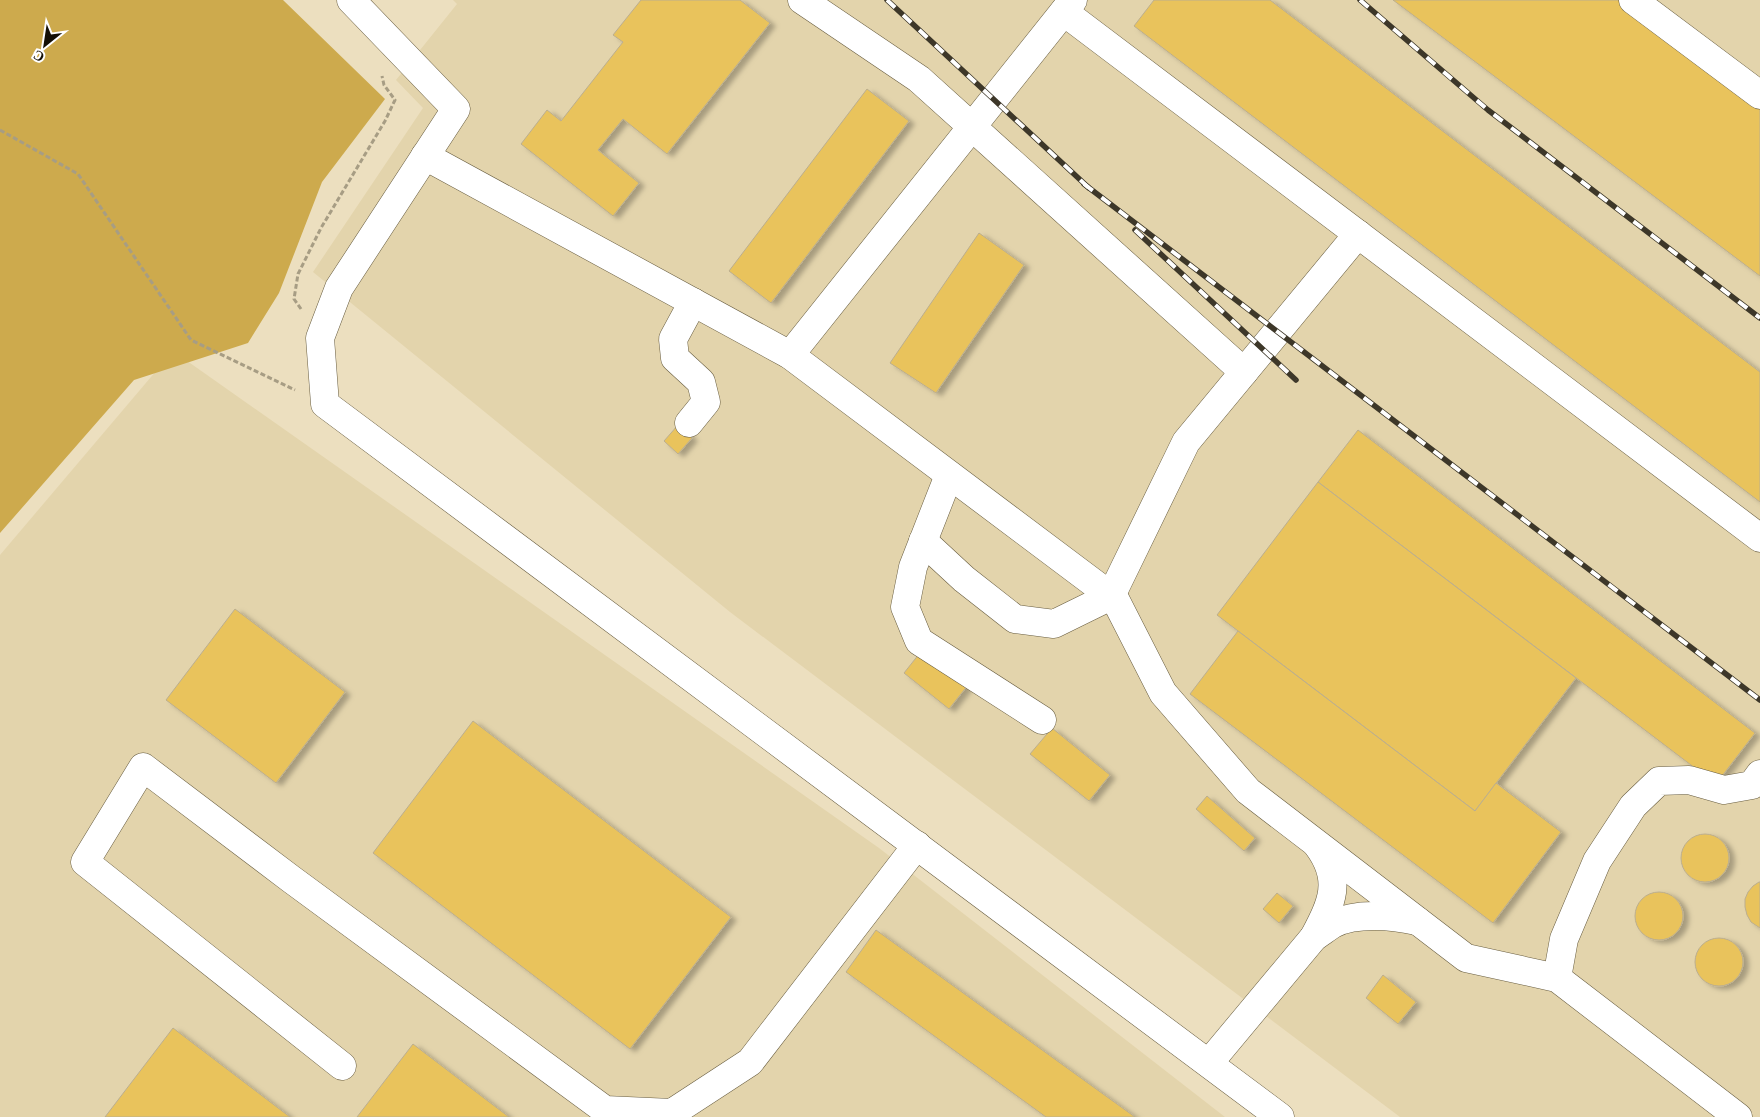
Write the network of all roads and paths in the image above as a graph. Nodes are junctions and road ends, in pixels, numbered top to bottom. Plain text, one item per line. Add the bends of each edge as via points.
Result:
1 (350, 0) edge
2 (802, 0) edge
3 (1633, 0) edge
4 (1068, 6) edge
5 (389, 39) junction
6 (1760, 95) edge
7 (972, 127) junction
8 (0, 130) edge
9 (425, 156) junction
10 (1358, 234) junction
11 (693, 302) junction
12 (320, 338) junction
13 (790, 355) junction
14 (1244, 372) junction
15 (325, 404) junction
16 (689, 423) dead end
17 (949, 475) junction
18 (1760, 538) edge
19 (923, 541) junction
20 (1111, 596) junction
21 (1042, 720) dead end
22 (1760, 774) edge
23 (1314, 842) junction
24 (917, 845) junction
25 (1419, 922) junction
26 (1314, 937) junction
27 (1556, 978) junction
28 (1209, 1063) junction
29 (342, 1066) dead end
30 (672, 1115) edge
31 (1280, 1117) edge
32 (1738, 1117) edge

1 - 5 street
2 - 7 street via 919,79
3 - 6 street
4 - 7 street
4 - 10 street
5 - 9 street via 456,109
5 - 12 path via 380,64 384,85 394,100 298,274 294,299
7 - 13 street
7 - 14 street
8 - 15 path via 78,174 191,340
9 - 11 street
9 - 12 street via 339,288
10 - 14 street
10 - 18 street
11 - 13 street
11 - 16 street via 673,340 675,358 701,382 706,402
12 - 15 street
13 - 17 street
14 - 20 street via 1186,442
15 - 24 street
17 - 19 street
17 - 20 street
19 - 20 street via 964,580 1015,619 1054,624
19 - 21 street via 913,567 905,607 919,640
20 - 23 street via 1164,693 1248,791
22 - 27 street via 1752,786 1724,790 1689,780 1659,782 1633,806 1597,860 1564,939
23 - 25 street
23 - 26 street via 1324,854 1332,874 1333,889 1328,911
24 - 28 street
24 - 30 street via 750,1062
25 - 26 street via 1395,916 1351,919 1335,923
25 - 27 street via 1466,958
26 - 28 street
27 - 32 street
28 - 31 street
29 - 30 street via 85,862 143,767 605,1110

